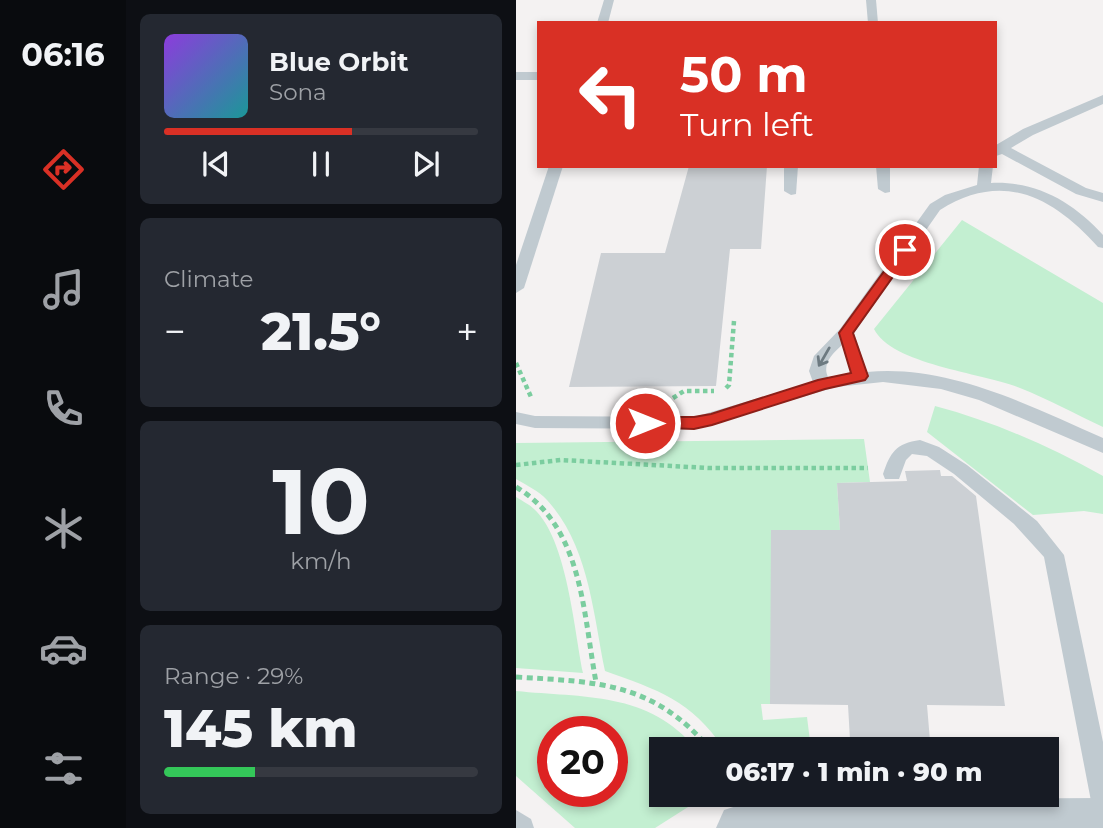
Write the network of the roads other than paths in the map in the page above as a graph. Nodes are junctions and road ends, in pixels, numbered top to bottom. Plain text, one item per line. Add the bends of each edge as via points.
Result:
1 (609, 0) edge
2 (871, 0) edge
3 (603, 21) edge
4 (873, 21) edge
5 (516, 76) edge
6 (537, 76) edge
7 (1103, 99) edge
8 (998, 150) edge
9 (555, 168) edge
10 (791, 168) edge
11 (883, 168) edge
12 (986, 168) edge
13 (984, 188) junction
14 (885, 189) dead end
15 (791, 191) dead end
16 (1103, 198) edge
17 (1103, 244) edge
18 (516, 288) edge
19 (846, 333) junction
20 (860, 376) junction
21 (823, 384) junction
22 (516, 418) edge
23 (1103, 446) edge
24 (892, 471) road end
25 (1103, 801) edge
26 (516, 822) edge
27 (1103, 823) edge
28 (930, 826) edge
29 (522, 828) edge
30 (742, 828) edge

1 - 3 lane
2 - 4 lane
5 - 6 lane
7 - 8 lane
8 - 16 lane
9 - 18 lane
10 - 15 lane
11 - 14 lane
12 - 13 lane
13 - 17 lane via 1016,188 1056,201
13 - 19 lane via 949,197 935,207
19 - 20 lane
19 -> 21 lane via 820,360 817,371
20 - 21 lane
20 - 23 lane via 911,377 974,393
21 - 22 lane via 694,423
24 - 25 lane via 894,462 912,447 938,452 1042,536 1054,555
26 - 29 lane
27 - 28 street
28 - 30 street

